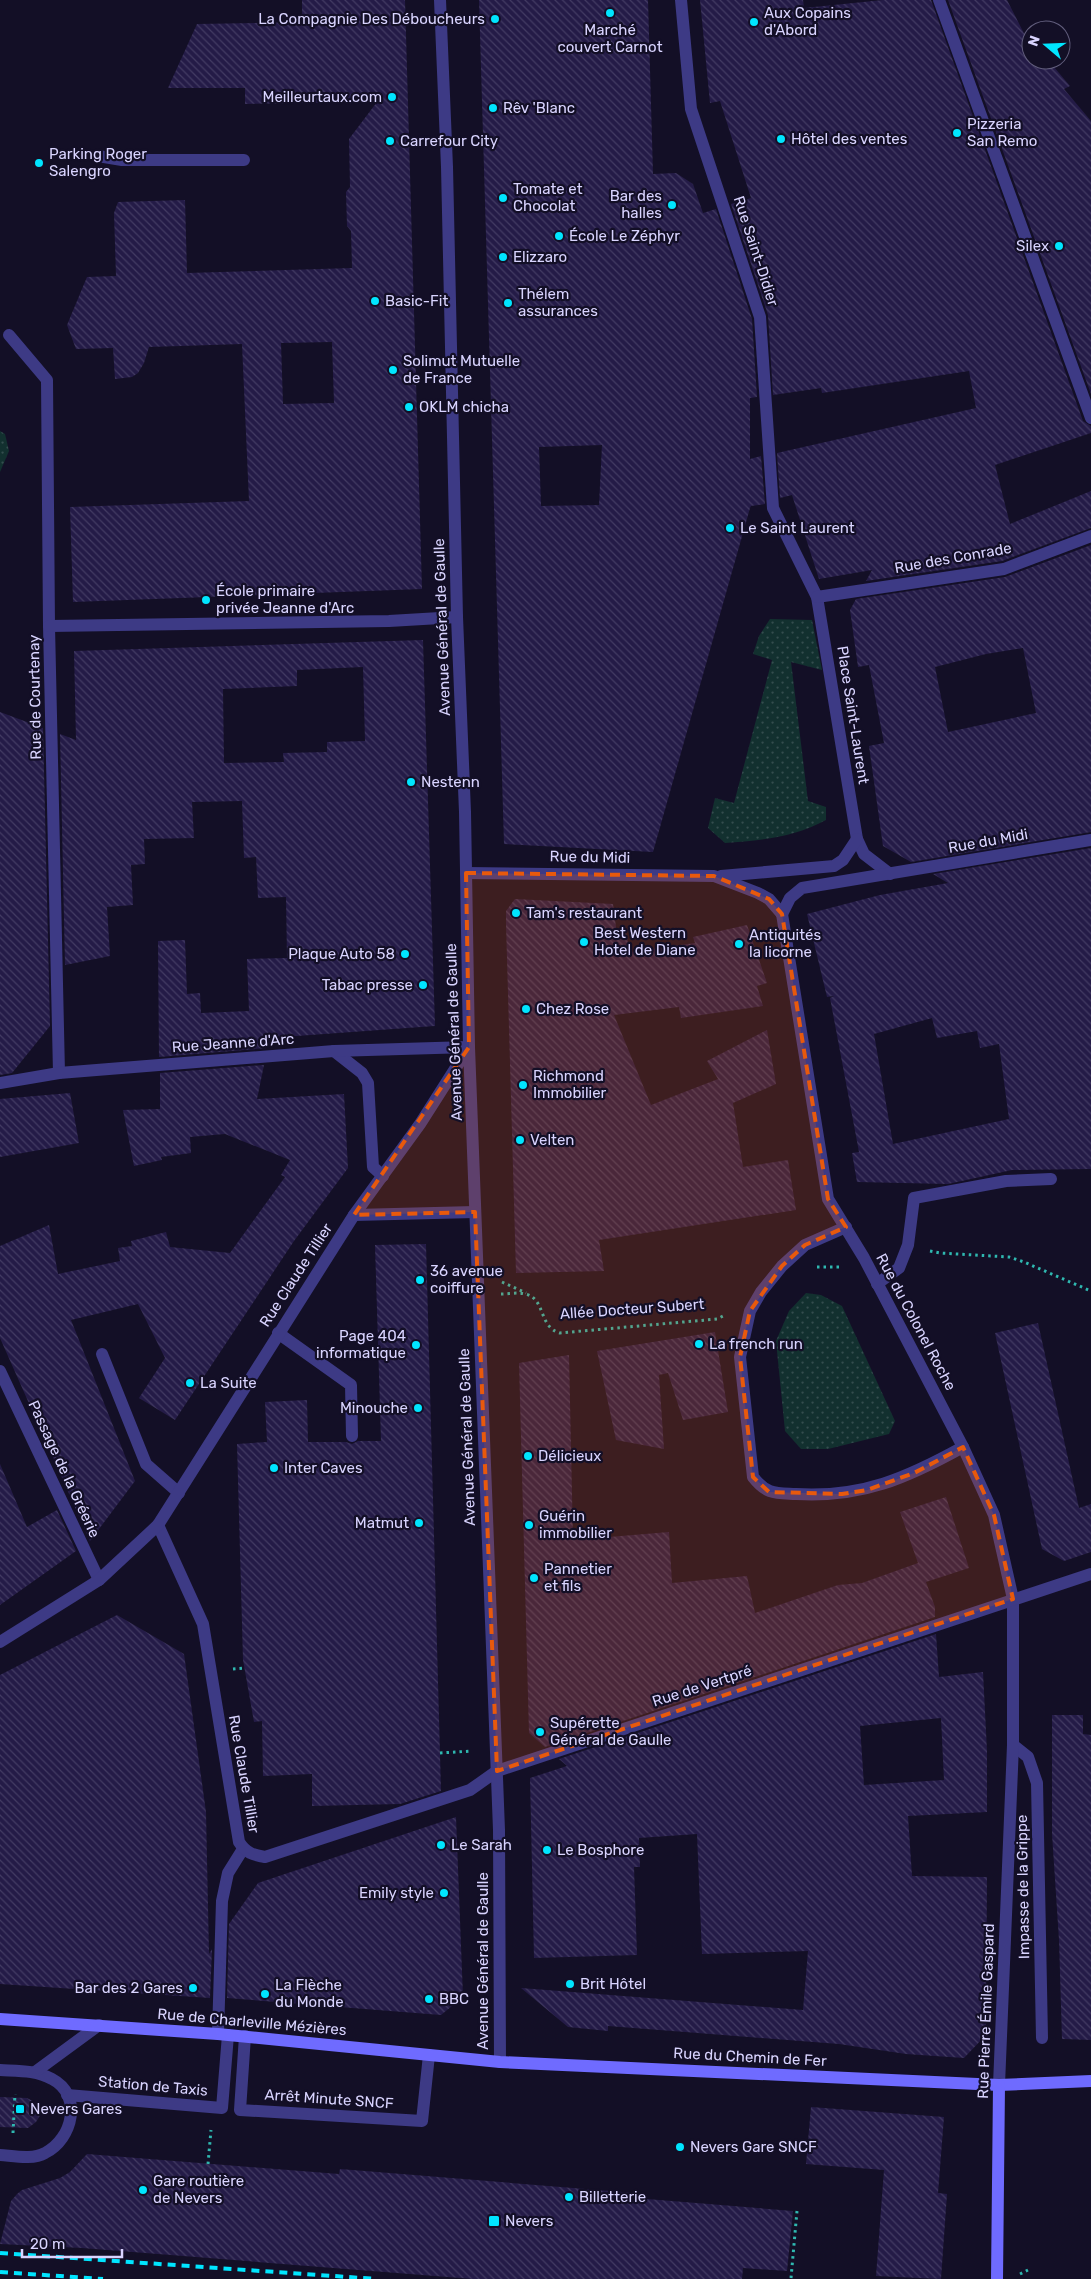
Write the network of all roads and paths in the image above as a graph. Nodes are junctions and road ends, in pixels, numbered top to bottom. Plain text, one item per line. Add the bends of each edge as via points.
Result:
1 (440, 0) edge
2 (681, 0) edge
3 (939, 0) edge
4 (98, 156) dead end
5 (244, 160) dead end
6 (9, 335) dead end
7 (1091, 418) edge
8 (1091, 536) edge
9 (817, 597) junction
10 (457, 617) junction
11 (49, 626) junction
12 (858, 839) junction
13 (1091, 840) edge
14 (466, 872) junction
15 (890, 874) junction
16 (714, 876) junction
17 (782, 914) junction
18 (469, 1047) junction
19 (334, 1051) junction
20 (59, 1073) junction
21 (0, 1083) edge
22 (383, 1176) junction
23 (1051, 1179) dead end
24 (475, 1212) junction
25 (354, 1215) junction
26 (846, 1227) junction
27 (908, 1245) junction
28 (864, 1258) junction
29 (782, 1266) junction
30 (494, 1283) dead end
31 (877, 1284) junction
32 (1091, 1291) edge
33 (527, 1294) junction
34 (478, 1296) junction
35 (732, 1312) dead end
36 (278, 1333) junction
37 (102, 1354) dead end
38 (0, 1371) edge
39 (352, 1436) dead end
40 (963, 1447) junction
41 (179, 1492) junction
42 (158, 1526) junction
43 (1091, 1574) edge
44 (99, 1580) junction
45 (1013, 1600) junction
46 (0, 1642) edge
47 (1013, 1745) junction
48 (496, 1750) junction
49 (440, 1753) dead end
50 (497, 1771) junction
51 (243, 1849) junction
52 (0, 2019) edge
53 (99, 2026) junction
54 (223, 2034) junction
55 (245, 2036) junction
56 (1042, 2038) dead end
57 (429, 2055) junction
58 (500, 2062) junction
59 (0, 2070) edge
60 (35, 2072) junction
61 (1091, 2081) edge
62 (999, 2086) junction
63 (67, 2095) junction
64 (212, 2107) junction
65 (0, 2155) edge
66 (208, 2164) dead end
67 (797, 2211) dead end
68 (791, 2278) edge
69 (996, 2279) edge

1 - 10 street, Avenue Général de Gaulle
2 - 9 street, Rue Saint-Didier via 691,109 760,317 774,508
3 - 7 street
4 - 5 street via 122,160
6 - 11 street, Rue de Courtenay via 47,380
8 - 9 street, Rue des Conrade via 1004,569
9 - 12 street, Place Saint-Laurent
10 - 11 street
10 - 14 street, Avenue Général de Gaulle
11 - 20 street, Rue de Courtenay
12 - 15 street via 864,854
12 - 16 street, Rue du Midi via 843,860 834,866
13 - 15 street, Rue du Midi
14 - 16 street, Rue du Midi
14 - 18 street, Avenue Général de Gaulle
15 - 17 street, Rue du Midi via 802,888 790,898
16 - 17 street, Rue du Midi via 769,899
17 - 26 street, Rue du Colonel Roche via 828,1199
18 - 19 street, Rue Jeanne d'Arc
18 - 22 street, Rue Claude Tillier
18 - 24 street, Avenue Général de Gaulle
19 - 20 street, Rue Jeanne d'Arc
19 - 22 street via 362,1073 368,1083 373,1167
20 - 21 street, Rue Jeanne d'Arc
22 - 25 street, Rue Claude Tillier
23 - 27 street via 1006,1181 914,1198
24 - 25 street
24 - 34 street, Avenue Général de Gaulle
25 - 36 street, Rue Claude Tillier
26 - 28 street, Rue du Colonel Roche
26 - 29 street via 805,1245
27 - 31 street via 899,1268
27 - 32 path via 940,1253 1009,1258
28 - 29 path via 845,1266
28 - 31 street, Rue du Colonel Roche
29 - 40 street via 750,1311 740,1357 753,1477 761,1488 769,1492 815,1495 867,1490 914,1473
30 - 33 path via 512,1285
31 - 40 street, Rue du Colonel Roche
33 - 34 path
33 - 35 path, Allée Docteur Subert via 539,1306 546,1324 560,1333 717,1319
34 - 48 street, Avenue Général de Gaulle
36 - 39 street via 350,1385
36 - 41 street, Rue Claude Tillier
37 - 41 street via 146,1464
38 - 44 street, Passage de la Gréerie
40 - 45 street, Rue du Colonel Roche via 994,1514
41 - 42 street, Rue Claude Tillier
42 - 44 street, Rue Claude Tillier
42 - 51 street, Rue Claude Tillier via 202,1624 235,1830
43 - 45 street, Rue de Vertpré
44 - 46 street, Rue Claude Tillier
45 - 47 street, Rue du Colonel Roche
45 - 50 street, Rue de Vertpré
47 - 56 street, Impasse de la Grippe via 1028,1757 1037,1783
47 - 62 street, Rue Pierre Émile Gaspard
48 - 49 path
48 - 50 street, Avenue Général de Gaulle
50 - 51 street, Rue de Vertpré via 470,1790 265,1857
50 - 58 street, Avenue Général de Gaulle
51 - 54 street, Rue Claude Tillier via 228,1873 222,1901
52 - 53 main road, Rue de Charleville Mézières
53 - 54 main road, Rue de Charleville Mézières
53 - 60 street
54 - 55 main road, Rue de Charleville Mézières
54 - 64 street, Station de Taxis via 222,2108
55 - 57 main road, Rue de Charleville Mézières
55 - 57 street, Arrêt Minute SNCF via 240,2110 422,2121
57 - 58 main road, Rue de Charleville Mézières
58 - 62 main road, Rue du Chemin de Fer
59 - 60 street
60 - 63 street via 52,2078
61 - 62 main road, Rue du Chemin de Fer
62 - 69 main road, Rue Pierre Émile Gaspard
63 - 64 street, Station de Taxis
63 - 65 street via 71,2116 58,2145 44,2154 29,2157
64 - 66 path
67 - 68 path

